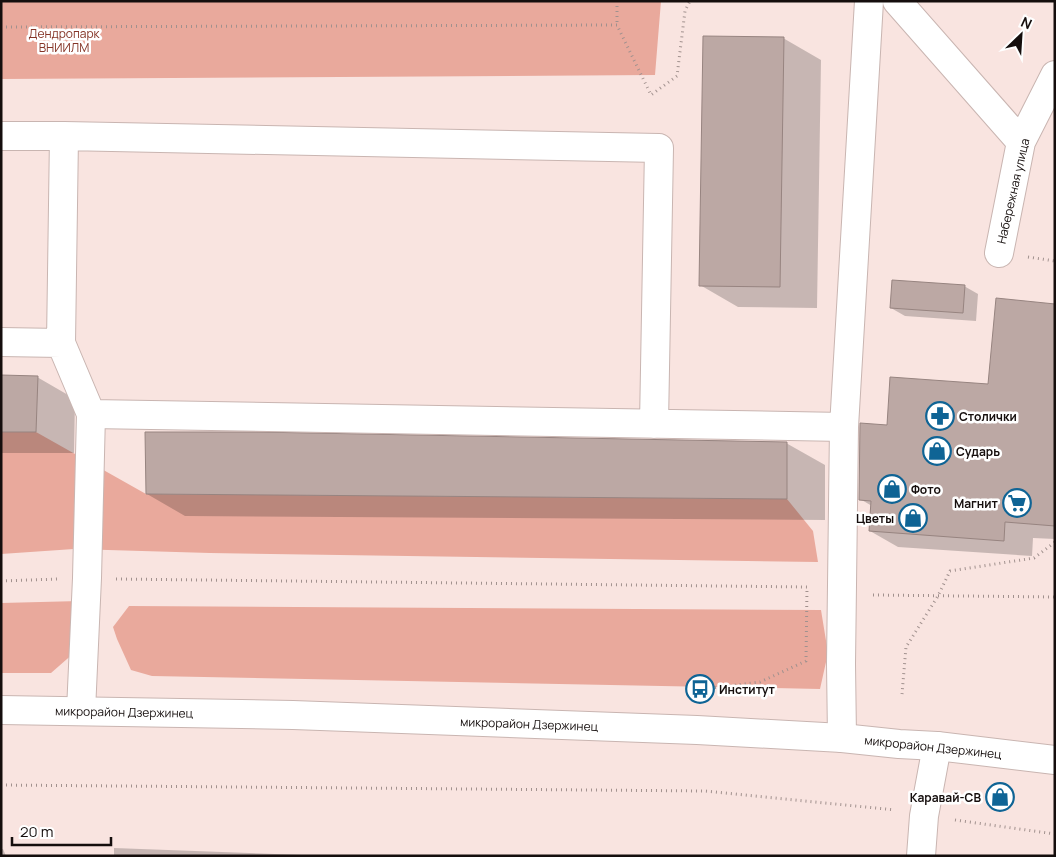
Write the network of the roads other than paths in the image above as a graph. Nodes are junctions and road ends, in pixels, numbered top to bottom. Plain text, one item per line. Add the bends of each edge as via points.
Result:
1 (869, 1) edge
2 (897, 1) edge
3 (1055, 75) edge
4 (1, 136) edge
5 (64, 136) junction
6 (1021, 142) junction
7 (999, 253) dead end
8 (1, 342) edge
9 (61, 343) junction
10 (91, 414) junction
11 (654, 424) junction
12 (844, 427) junction
13 (1, 710) edge
14 (81, 711) junction
15 (842, 738) junction
16 (937, 746) junction
17 (1055, 760) edge
18 (920, 856) edge

1 - 12 street
2 - 6 street
3 - 6 street, Набережная улица
4 - 5 street
5 - 9 street
5 - 11 street via 659,148
6 - 7 street, Набережная улица
8 - 9 street
9 - 10 street
10 - 11 street
10 - 14 street
11 - 12 street
12 - 15 street
13 - 14 street, микрорайон Дзержинец
14 - 15 street, микрорайон Дзержинец via 293,715
15 - 16 street, микрорайон Дзержинец
16 - 17 street, микрорайон Дзержинец
16 - 18 street

